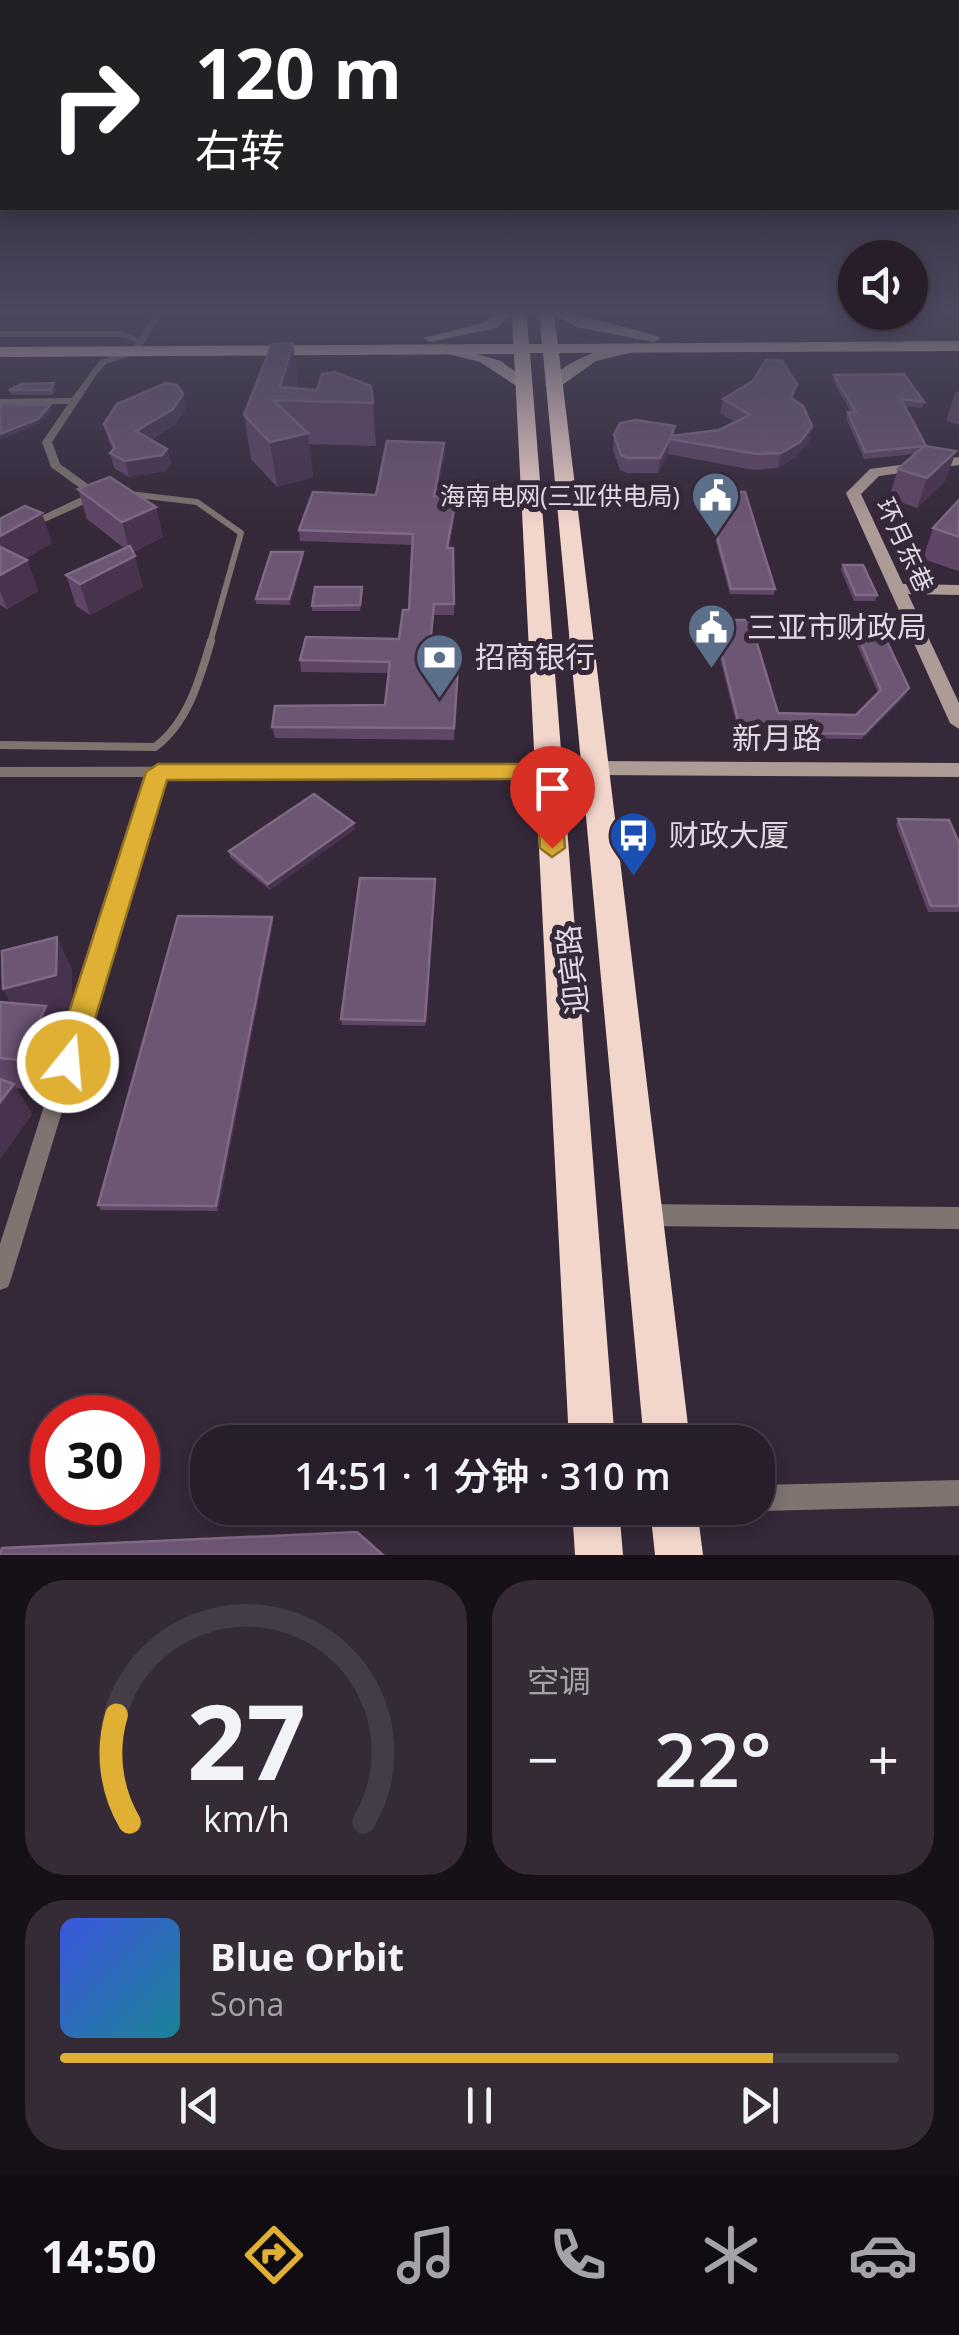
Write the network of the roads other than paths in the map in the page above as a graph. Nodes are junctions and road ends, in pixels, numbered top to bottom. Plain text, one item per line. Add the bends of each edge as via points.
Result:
1 (89, 382) edge
2 (533, 382) edge
3 (542, 382) edge
4 (538, 384) junction
5 (0, 402) edge
6 (74, 402) junction
7 (959, 462) edge
8 (96, 495) junction
9 (0, 530) edge
10 (898, 589) junction
11 (959, 590) edge
12 (959, 723) edge
13 (0, 745) edge
14 (594, 768) junction
15 (959, 770) edge
16 (0, 772) edge
17 (158, 772) junction
18 (548, 772) junction
19 (642, 1216) junction
20 (959, 1218) edge
21 (0, 1279) edge
22 (591, 1425) edge
23 (664, 1425) edge
24 (959, 1492) edge
25 (775, 1497) edge
26 (597, 1525) edge
27 (676, 1525) edge
28 (600, 1555) edge
29 (679, 1555) edge

1 - 6 street
2 - 4 main road
3 - 4 main road
4 - 14 highway, 迎宾路
4 - 18 highway, 迎宾路
5 - 6 street
6 - 8 street via 47,442 55,465
7 - 10 street, 环月东巷 via 875,472 853,493
8 - 9 street
8 - 13 lane via 197,502 241,532 203,666 176,734 161,747
10 - 11 street
10 - 12 street, 环月东巷
14 - 15 street, 新月路
14 - 19 highway, 迎宾路
16 - 17 street
17 - 18 street
17 - 21 street
18 - 22 highway, 迎宾路
19 - 20 street
19 - 23 highway, 迎宾路
24 - 25 street
26 - 28 highway
27 - 29 highway

